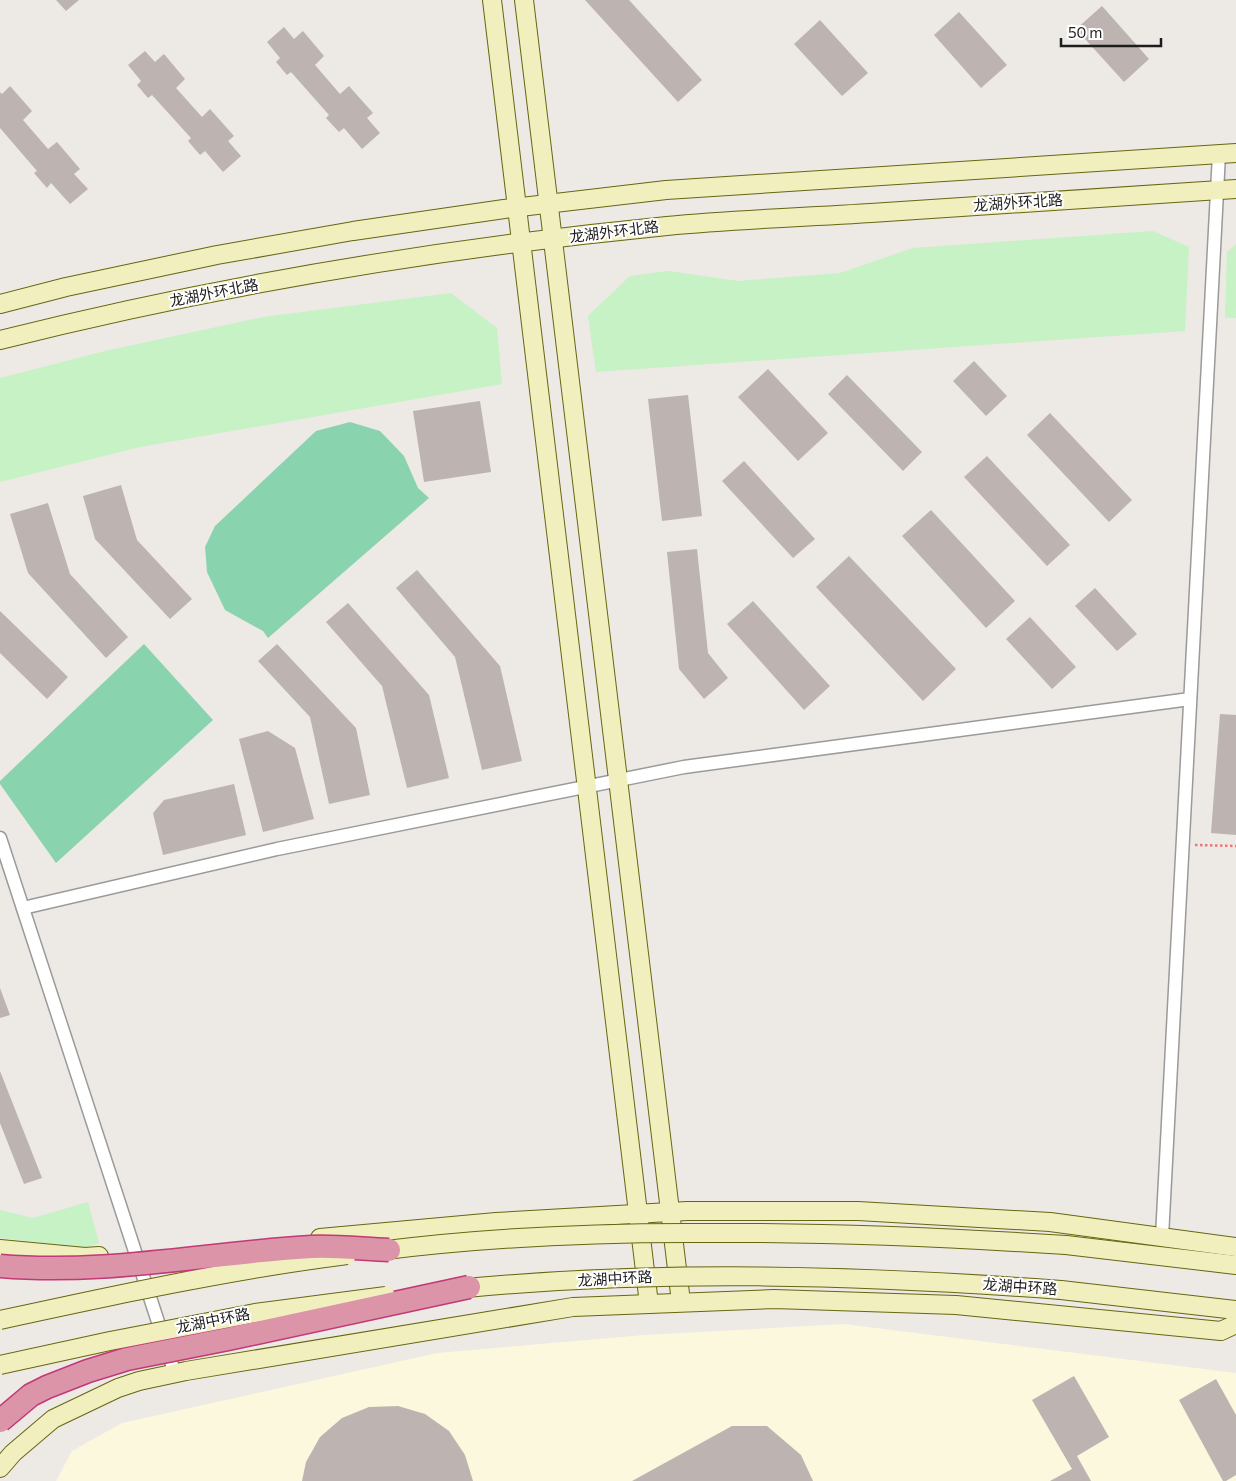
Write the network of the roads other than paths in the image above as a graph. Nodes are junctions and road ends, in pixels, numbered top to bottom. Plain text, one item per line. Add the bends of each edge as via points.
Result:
1 (492, 0) edge
2 (524, 0) edge
3 (1227, 154) edge
4 (1236, 189) edge
5 (1217, 190) junction
6 (548, 204) junction
7 (517, 207) junction
8 (553, 239) junction
9 (521, 243) junction
10 (0, 304) edge
11 (0, 340) edge
12 (1190, 699) junction
13 (618, 780) junction
14 (587, 786) junction
15 (0, 838) edge
16 (23, 908) junction
17 (670, 1212) junction
18 (638, 1214) junction
19 (1162, 1237) junction
20 (1236, 1247) edge
21 (0, 1249) edge
22 (388, 1250) junction
23 (136, 1253) junction
24 (0, 1266) edge
25 (1236, 1266) edge
26 (469, 1287) junction
27 (681, 1302) junction
28 (649, 1304) junction
29 (1236, 1310) edge
30 (0, 1320) edge
31 (1236, 1324) edge
32 (0, 1365) edge
33 (175, 1374) junction
34 (0, 1421) edge
35 (0, 1468) edge

1 - 7 street
2 - 6 street
3 - 5 street
3 - 6 street via 666,190
4 - 5 street, 龙湖外环北路
5 - 8 street, 龙湖外环北路 via 670,226
5 - 12 street
6 - 7 street
6 - 8 street
7 - 9 street
7 - 10 street via 217,255
8 - 9 street, 龙湖外环北路
8 - 13 street
9 - 11 street, 龙湖外环北路 via 359,266 224,290
9 - 14 street
12 - 13 street via 684,766
12 - 19 street
13 - 14 street
13 - 17 street
14 - 16 street via 277,849
14 - 18 street
15 - 16 street
16 - 23 street
17 - 18 street
17 - 19 street via 858,1211 1050,1222
17 - 27 street
18 - 23 street via 496,1222
18 - 28 street
19 - 20 street
21 - 23 street via 85,1257
22 - 24 highway, bridge via 314,1247 53,1270
22 - 25 street, bridge via 568,1235 861,1234 1066,1245
22 - 30 street, bridge via 214,1275
23 - 33 street
26 - 29 street, 龙湖中环路, bridge via 718,1275 890,1278 1061,1290
26 - 32 street, 龙湖中环路, bridge via 254,1313
26 - 34 highway, bridge via 127,1359 47,1387 30,1396
27 - 28 street
27 - 31 street via 774,1299 946,1304 1221,1331
28 - 33 street via 573,1307
33 - 35 street via 118,1388 53,1418

